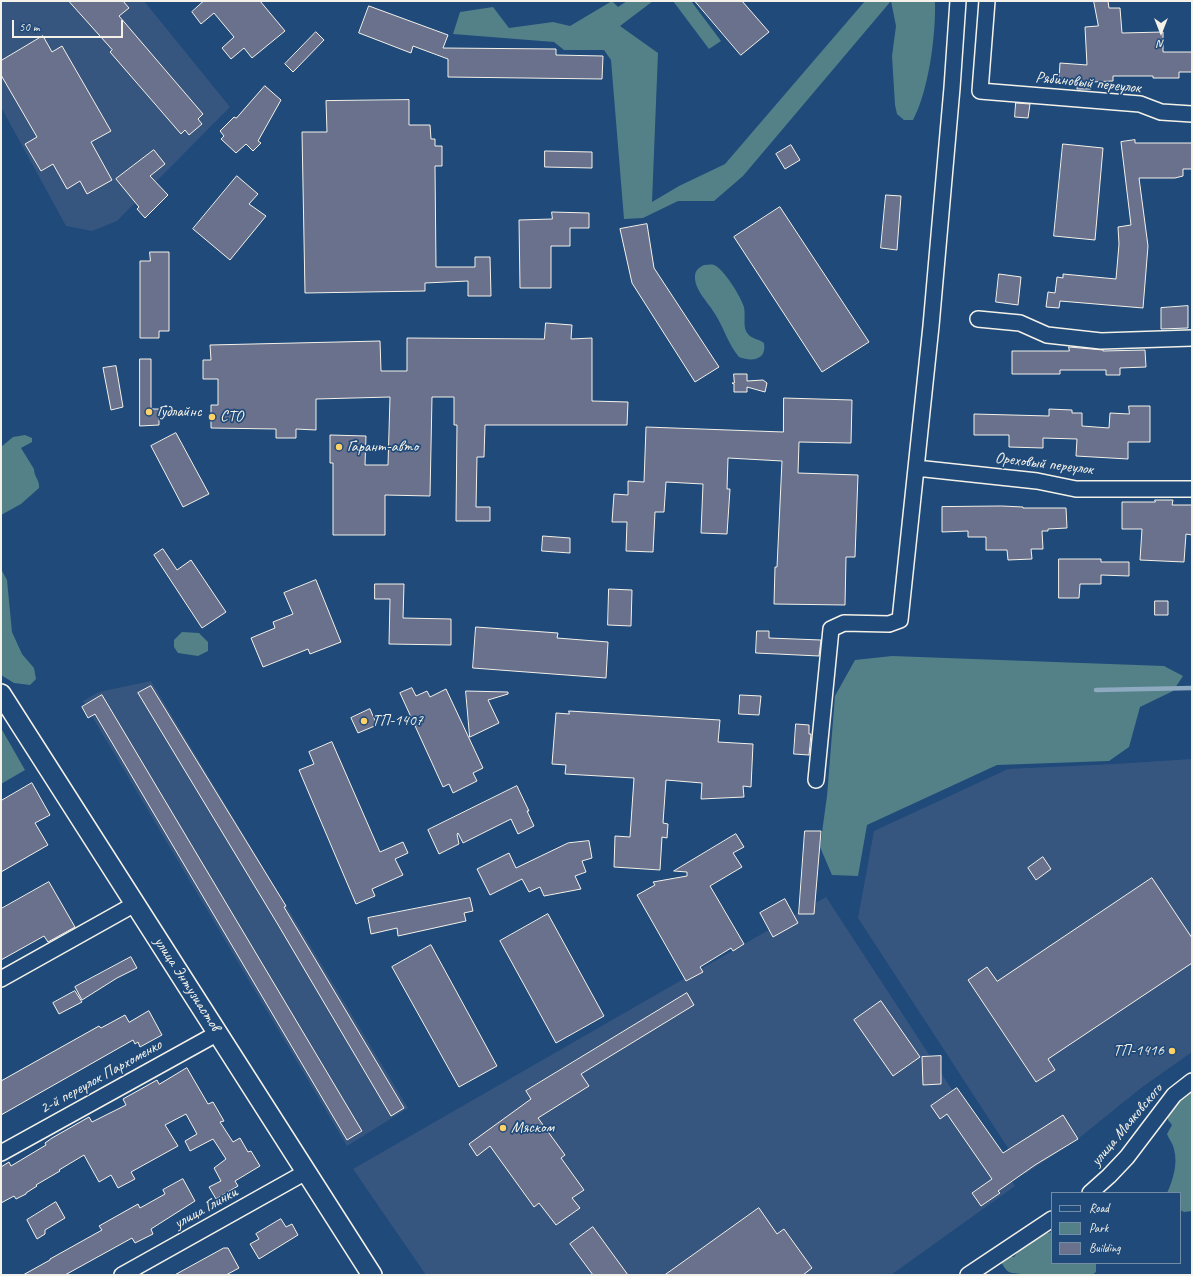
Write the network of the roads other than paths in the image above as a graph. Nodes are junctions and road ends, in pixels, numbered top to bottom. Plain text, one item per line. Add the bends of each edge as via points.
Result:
1 (958, 1) edge
2 (987, 1) edge
3 (1192, 114) edge
4 (978, 319) dead end
5 (1192, 338) edge
6 (916, 468) junction
7 (1192, 489) edge
8 (1, 694) edge
9 (816, 780) dead end
10 (135, 904) junction
11 (1, 979) edge
12 (218, 1033) junction
13 (1192, 1082) edge
14 (1, 1153) edge
15 (306, 1172) junction
16 (1091, 1192) edge
17 (1051, 1220) edge
18 (122, 1275) edge
19 (372, 1275) edge
20 (968, 1275) edge

1 - 6 street via 939,239
2 - 3 street, Рябиновый переулок via 980,91 1140,104 1161,112
4 - 5 street via 1020,323 1047,335 1101,341
6 - 7 street, Ореховый переулок via 1037,481 1076,489
6 - 9 street via 900,620 889,624 844,623 831,629
8 - 10 street, улица Энтузиастов
10 - 11 street
10 - 12 street, улица Энтузиастов
12 - 14 street, 2-й переулок Пархоменко
12 - 15 street, улица Энтузиастов
13 - 16 street, улица Маяковского via 1174,1095 1127,1157
15 - 18 street, улица Глинки
15 - 19 street, улица Энтузиастов
17 - 20 street

